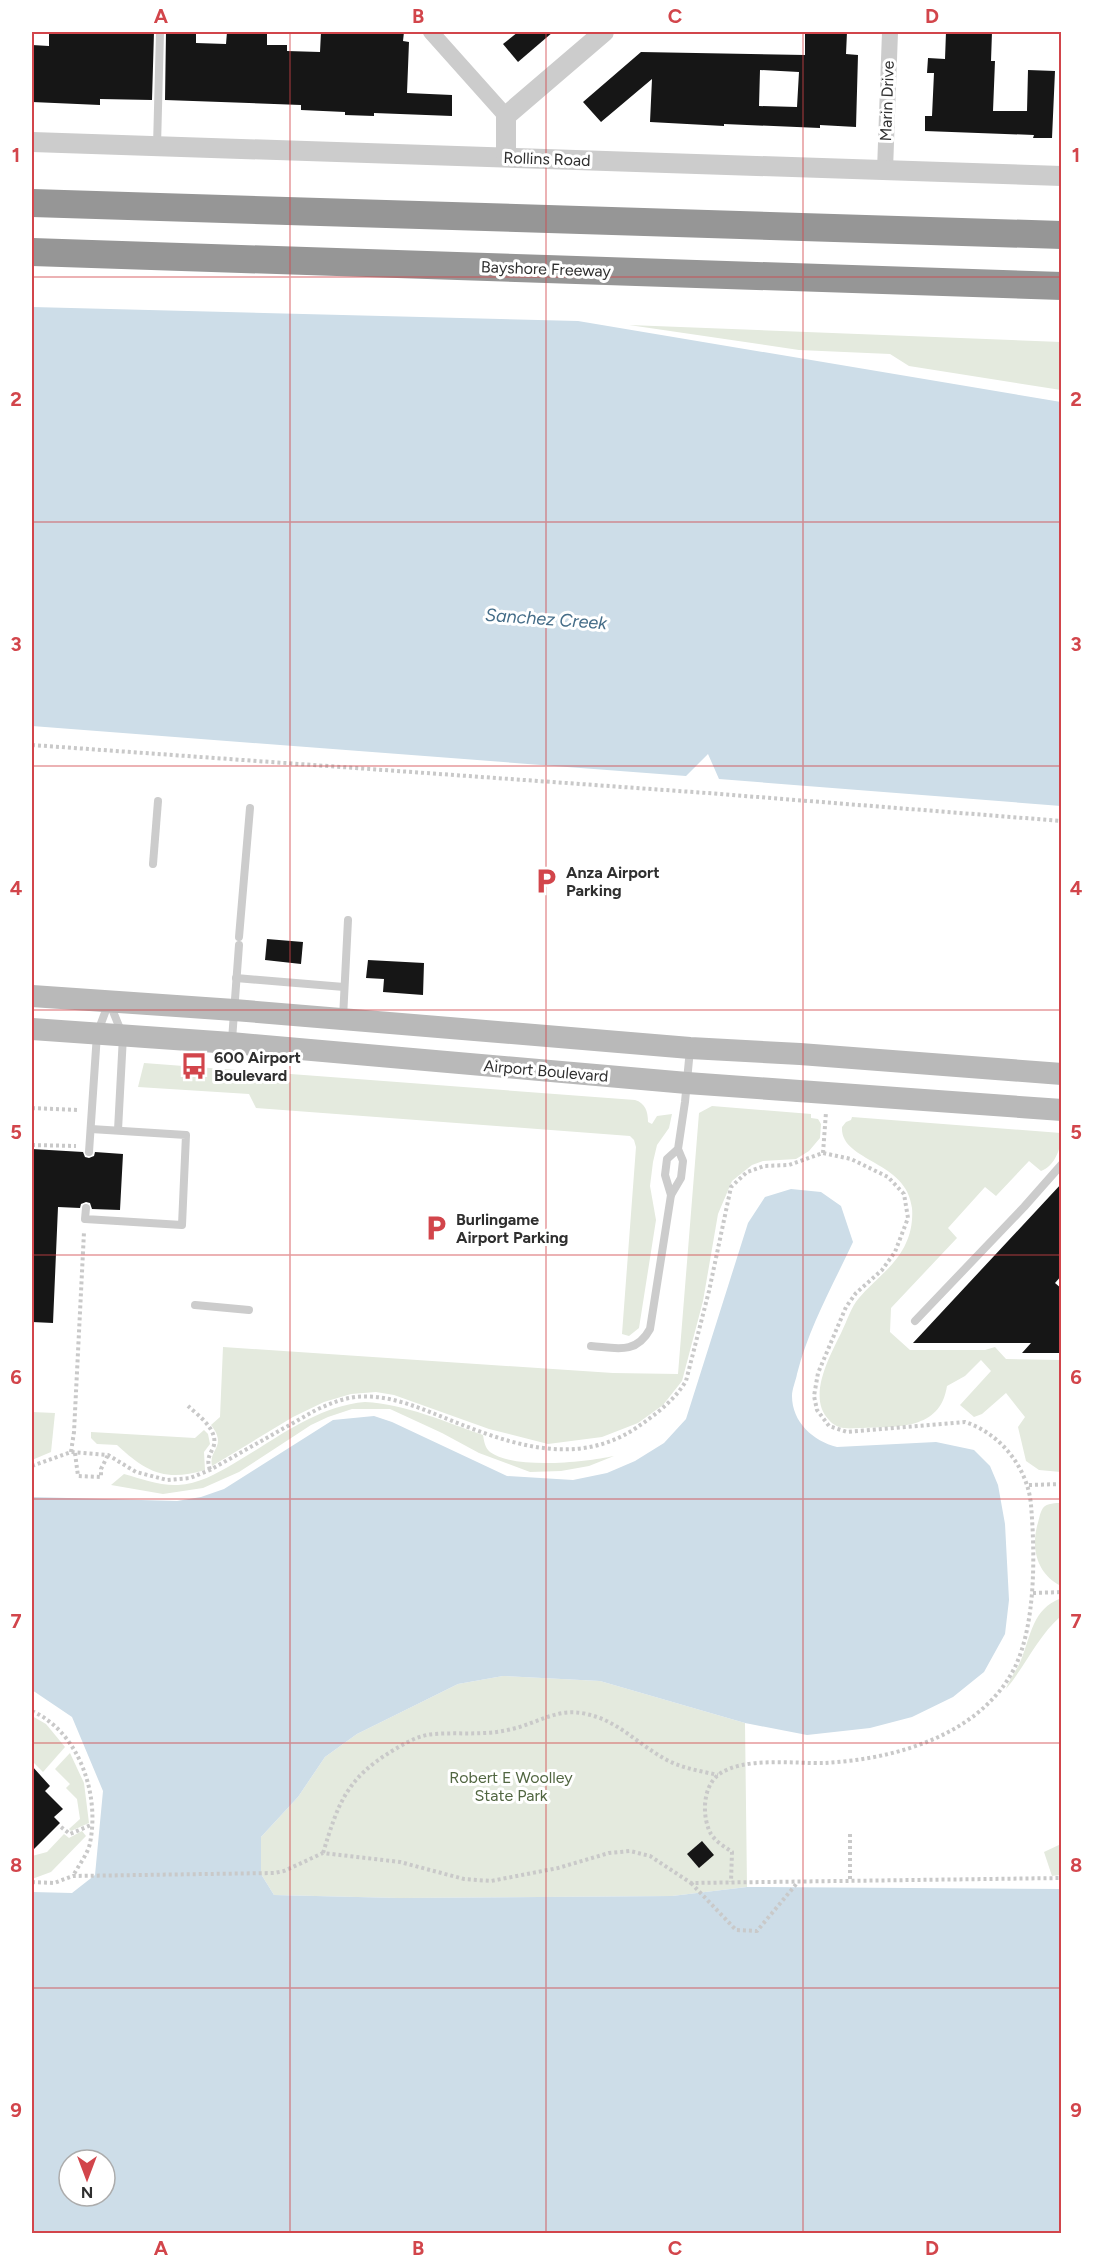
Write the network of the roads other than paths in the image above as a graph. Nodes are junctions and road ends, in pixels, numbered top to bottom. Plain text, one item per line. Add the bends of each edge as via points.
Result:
1 (160, 32) edge
2 (431, 32) edge
3 (604, 32) edge
4 (890, 32) edge
5 (506, 116) junction
6 (32, 142) edge
7 (157, 146) junction
8 (506, 157) junction
9 (885, 170) junction
10 (1062, 176) edge
11 (32, 202) edge
12 (1062, 236) edge
13 (32, 252) edge
14 (1062, 286) edge
15 (158, 801) dead end
16 (250, 808) dead end
17 (153, 864) dead end
18 (348, 920) dead end
19 (236, 978) junction
20 (344, 987) junction
21 (32, 996) edge
22 (109, 1002) junction
23 (234, 1010) junction
24 (343, 1019) junction
25 (32, 1029) edge
26 (495, 1031) junction
27 (97, 1034) junction
28 (123, 1036) junction
29 (231, 1043) junction
30 (690, 1048) junction
31 (341, 1053) junction
32 (800, 1054) junction
33 (490, 1066) junction
34 (1062, 1074) edge
35 (687, 1083) junction
36 (795, 1091) junction
37 (1062, 1110) edge
38 (91, 1129) junction
39 (118, 1130) junction
40 (678, 1149) junction
41 (89, 1152) dead end
42 (1062, 1164) edge
43 (671, 1195) junction
44 (86, 1208) dead end
45 (195, 1305) dead end
46 (249, 1310) dead end
47 (915, 1321) dead end
48 (591, 1346) dead end

1 - 7 lane
2 - 5 street
3 - 5 street
4 - 9 street, Marin Drive
5 - 8 street
6 - 7 street, Rollins Road
7 - 8 street, Rollins Road
8 - 9 street, Rollins Road
9 - 10 street, Rollins Road
11 - 12 highway
13 - 14 highway, Bayshore Freeway
15 - 17 lane
16 - 19 lane
18 - 20 lane
19 - 20 lane
19 - 23 lane
20 - 24 lane
21 - 22 main road
22 - 23 main road
22 - 27 lane
22 - 28 lane
23 - 24 main road
23 - 29 lane
24 - 26 main road
24 - 31 main road
25 - 27 main road, Airport Boulevard
26 - 30 main road
26 - 33 main road
27 - 28 main road, Airport Boulevard
27 - 38 lane
28 - 29 main road, Airport Boulevard
28 - 39 lane
29 - 31 main road, Airport Boulevard
30 - 32 main road
30 - 35 lane
31 - 33 main road, Airport Boulevard
32 - 34 main road
32 - 36 main road
33 - 35 main road, Airport Boulevard
35 - 36 main road, Airport Boulevard
35 - 40 lane
36 - 37 main road, Airport Boulevard
38 - 39 lane
38 - 41 lane
39 - 44 lane via 186,1135 182,1225 85,1220
40 - 43 lane via 683,1161 681,1178
40 - 43 lane via 667,1159 665,1174
42 - 47 lane
43 - 48 lane via 650,1329 631,1348
45 - 46 lane

